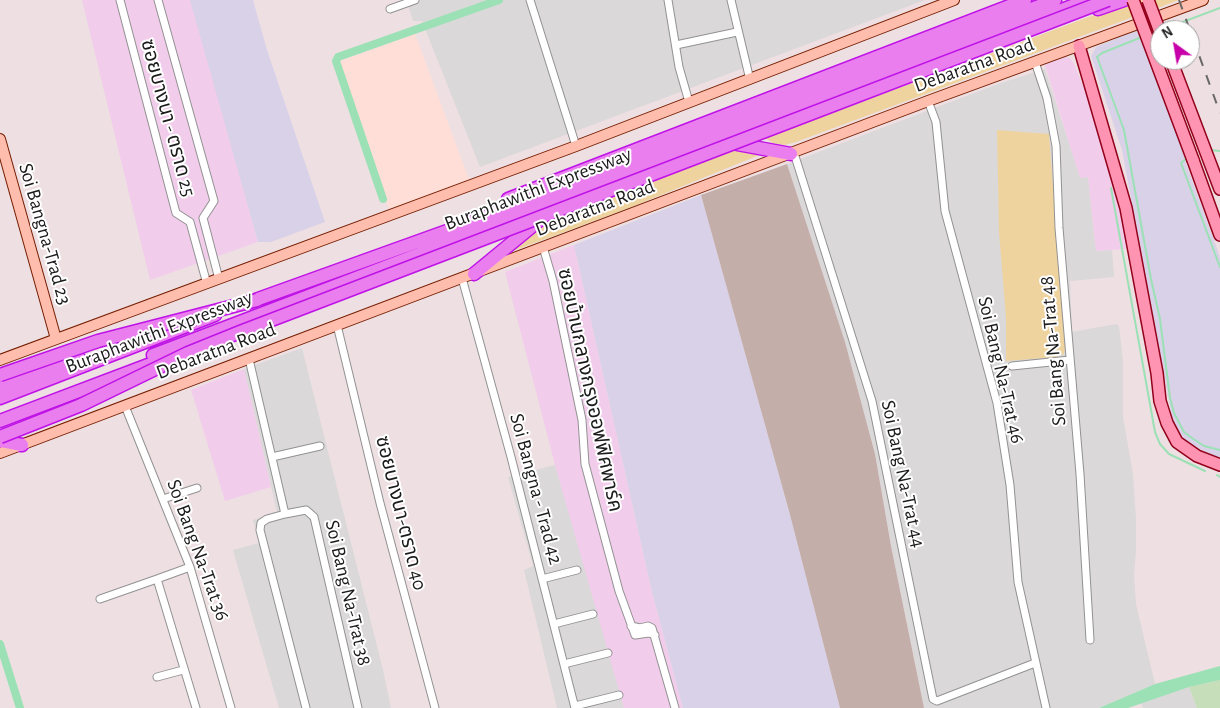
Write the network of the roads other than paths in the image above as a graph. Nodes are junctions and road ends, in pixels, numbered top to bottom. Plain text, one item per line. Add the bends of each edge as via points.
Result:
1 (120, 0) edge
2 (158, 0) edge
3 (414, 0) edge
4 (530, 0) edge
5 (668, 0) edge
6 (731, 0) edge
7 (954, 0) edge
8 (1025, 0) edge
9 (1055, 0) edge
10 (1088, 0) edge
11 (1108, 0) edge
12 (1124, 0) edge
13 (1133, 0) edge
14 (1148, 0) edge
15 (1204, 0) edge
16 (390, 9) dead end
17 (1156, 20) edge
18 (737, 32) junction
19 (676, 45) junction
20 (1079, 46) junction
21 (1035, 62) junction
22 (1175, 70) edge
23 (750, 80) junction
24 (928, 101) junction
25 (689, 102) junction
26 (0, 139) edge
27 (737, 144) junction
28 (576, 146) junction
29 (792, 154) junction
30 (1220, 189) edge
31 (546, 215) junction
32 (207, 234) junction
33 (1220, 236) edge
34 (194, 237) junction
35 (543, 247) junction
36 (468, 276) junction
37 (220, 279) junction
38 (207, 284) junction
39 (256, 300) junction
40 (337, 325) junction
41 (56, 339) junction
42 (249, 359) junction
43 (0, 360) edge
44 (1070, 360) junction
45 (1012, 366) dead end
46 (0, 375) edge
47 (0, 388) edge
48 (0, 398) edge
49 (125, 406) junction
50 (0, 413) edge
51 (0, 421) edge
52 (0, 437) edge
53 (0, 441) edge
54 (22, 445) junction
55 (320, 446) dead end
56 (0, 453) edge
57 (272, 457) junction
58 (1219, 464) edge
59 (197, 488) dead end
60 (163, 499) junction
61 (285, 514) junction
62 (190, 567) junction
63 (577, 570) dead end
64 (156, 579) junction
65 (542, 579) junction
66 (100, 599) dead end
67 (593, 614) dead end
68 (554, 624) junction
69 (1090, 640) dead end
70 (608, 653) dead end
71 (1035, 663) junction
72 (564, 664) junction
73 (183, 670) junction
74 (158, 677) dead end
75 (619, 695) dead end
76 (575, 707) edge
77 (196, 708) edge
78 (231, 708) edge
79 (306, 708) edge
80 (357, 708) edge
81 (435, 708) edge
82 (675, 708) edge
83 (1046, 708) edge

1 - 34 street, ซอยบางนา - ตราด 25 via 176,213 190,222
2 - 32 street, ซอยบางนา - ตราด 25 via 214,201 202,218
3 - 16 street
4 - 28 street
5 - 19 street
6 - 18 street
7 - 23 main road
8 - 47 highway, Debaratna Road via 471,214
9 - 39 highway, Buraphawithi Expressway via 475,221
10 - 50 highway, Buraphawithi Expressway
11 - 52 highway, bridge via 257,325 188,353 81,405
12 - 27 highway, Debaratna Road
13 - 33 main road, bridge
14 - 17 main road, bridge
15 - 20 main road, Debaratna Road
18 - 19 street
18 - 23 street
19 - 25 street
20 - 21 main road, Debaratna Road
20 - 58 main road via 1126,208 1166,423 1177,442 1197,456
21 - 24 main road, Debaratna Road
21 - 44 street, Soi Bang Na-Trat 48 via 1047,98 1056,146
22 - 30 main road
23 - 25 main road
24 - 29 main road, Debaratna Road
24 - 71 street, Soi Bang Na-Trat 46 via 936,122 945,211 997,404 1010,485 1018,582
25 - 28 main road
26 - 41 main road, Soi Bangna-Trad 23
27 - 29 highway
27 - 31 highway, Debaratna Road
28 - 37 main road
29 - 35 main road, Debaratna Road
29 - 71 street, Soi Bang Na-Trat 44 via 872,400 933,699 937,701
31 - 36 highway
31 - 51 highway, Debaratna Road
32 - 34 street
32 - 37 street
34 - 38 street, ซอยบางนา - ตราด 25
35 - 36 main road, Debaratna Road
35 - 82 street, ซอยบ้านกลางกรุงออฟฟิศพาร์ค via 582,420 585,464 619,592 631,626 651,626
36 - 40 main road, Debaratna Road
36 - 65 street, Soi Bangna - Trad 42
37 - 38 main road
38 - 41 main road
39 - 46 highway, bridge via 98,341
39 - 48 highway, Buraphawithi Expressway, bridge
40 - 42 main road, Debaratna Road
40 - 81 street, ซอยบางนา-ตราด 40
41 - 43 main road
42 - 49 main road, Debaratna Road
42 - 57 street
44 - 45 street
44 - 69 street, Soi Bang Na-Trat 48
49 - 54 main road, Debaratna Road
49 - 60 street, Soi Bang Na-Trat 36
53 - 54 highway
54 - 56 main road, Debaratna Road
55 - 57 street
57 - 61 street
59 - 60 street
60 - 62 street, Soi Bang Na-Trat 36
61 - 79 street, Soi Bang Na-Trat 38 via 261,523 260,530
61 - 80 street, Soi Bang Na-Trat 38 via 306,510 314,517
62 - 64 street
62 - 78 street, Soi Bang Na-Trat 36
63 - 65 street
64 - 66 street
64 - 73 street
65 - 68 street, Soi Bangna - Trad 42
67 - 68 street
68 - 72 street, Soi Bangna - Trad 42
70 - 72 street
71 - 83 street, Soi Bang Na-Trat 46
72 - 76 street, Soi Bangna - Trad 42
73 - 74 street
73 - 77 street
75 - 76 street

